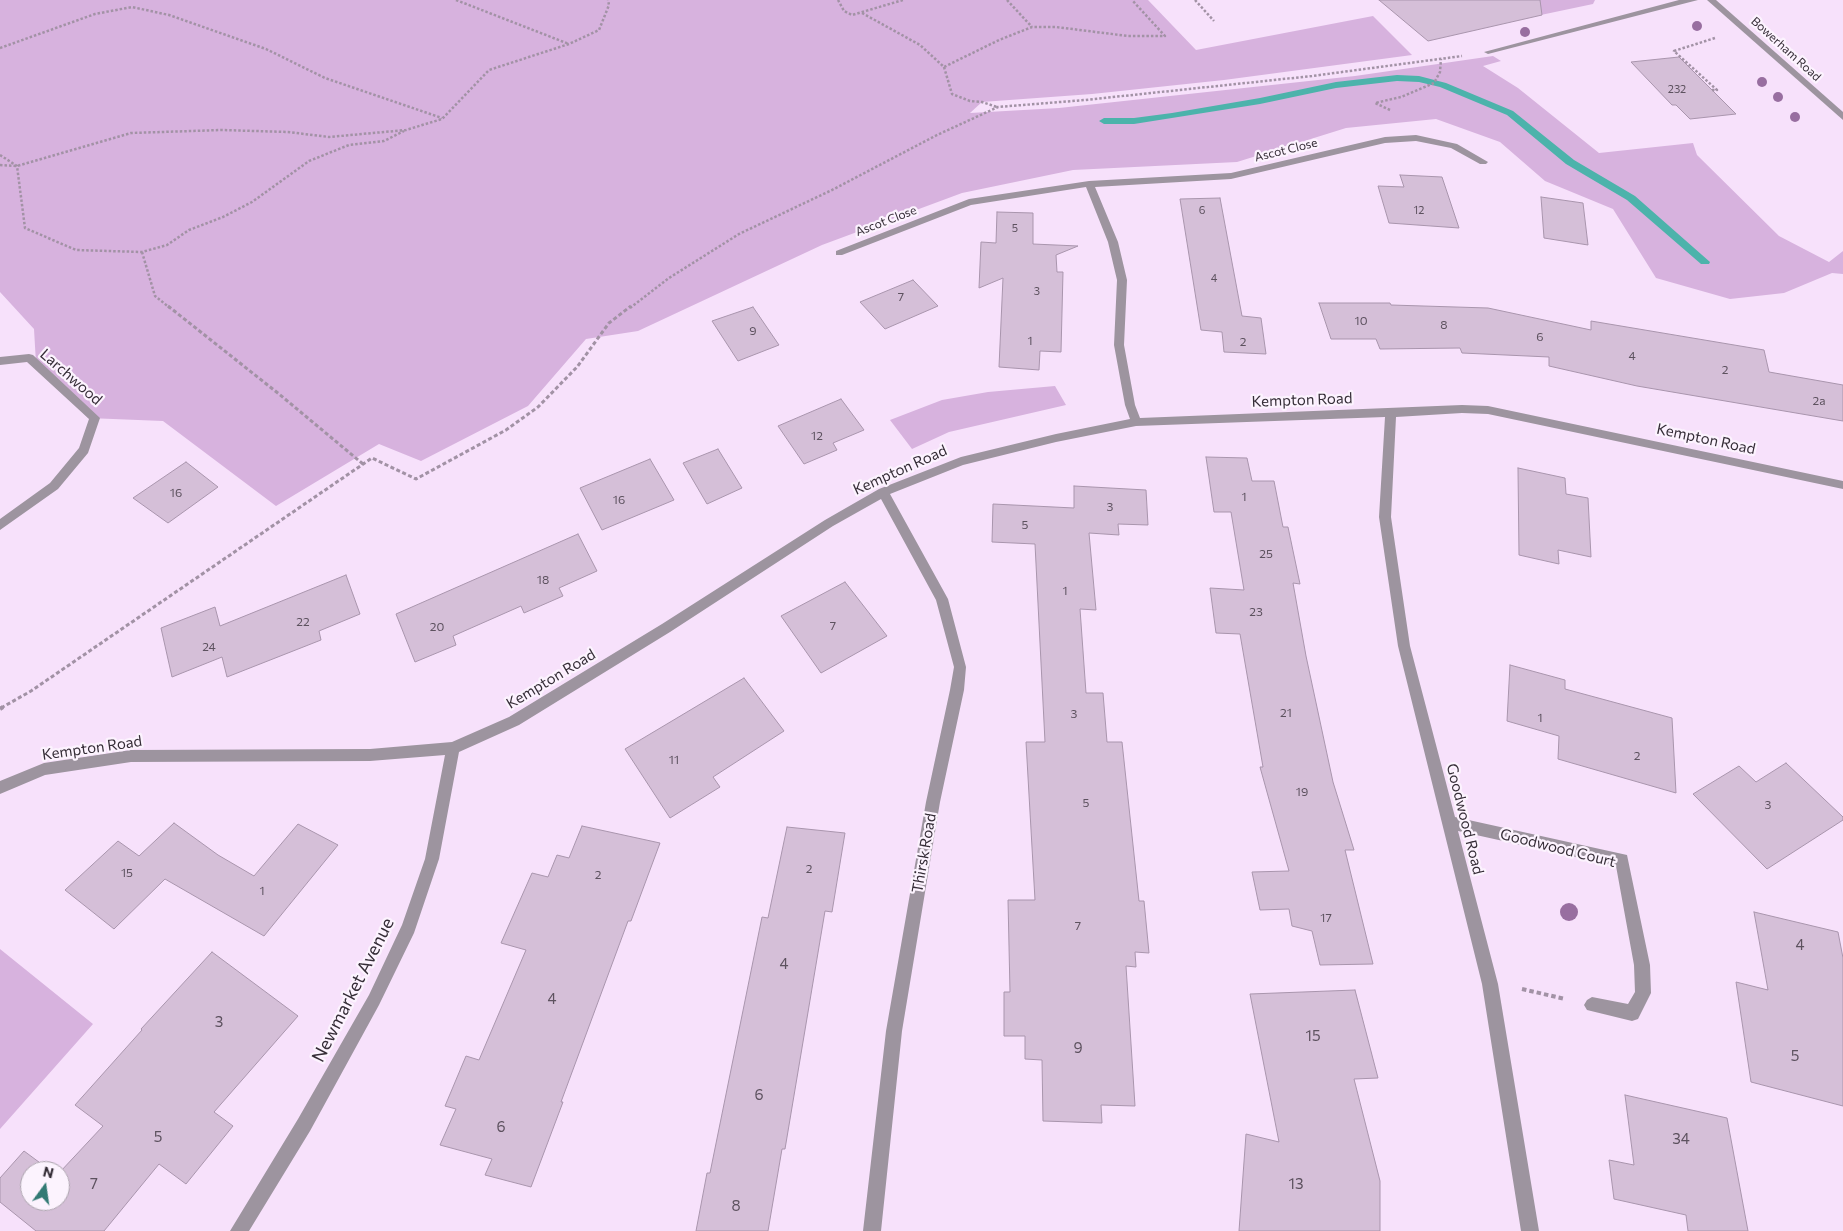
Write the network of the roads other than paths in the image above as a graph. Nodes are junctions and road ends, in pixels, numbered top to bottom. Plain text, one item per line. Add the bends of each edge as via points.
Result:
1 (1694, 0) edge
2 (1711, 0) edge
3 (1488, 52) road end
4 (1843, 117) edge
5 (1483, 162) dead end
6 (1089, 184) junction
7 (839, 252) dead end
8 (0, 361) edge
9 (1391, 413) junction
10 (1136, 422) junction
11 (1843, 485) edge
12 (882, 492) junction
13 (0, 526) edge
14 (453, 748) junction
15 (0, 788) edge
16 (1450, 822) junction
17 (1592, 1005) road end
18 (239, 1231) edge
19 (872, 1231) edge
20 (1530, 1231) edge

1 - 3 street
2 - 4 street, Bowerham Road
5 - 6 street, Ascot Close via 1454,146 1437,141 1393,139 1231,176
6 - 7 street, Ascot Close via 969,202
6 - 10 street via 1113,242 1122,280 1119,345
8 - 13 street, Larchwood via 29,358 95,418 84,450 54,486
9 - 10 street, Kempton Road
9 - 11 street, Kempton Road via 1488,410
9 - 16 street, Goodwood Road via 1385,517 1404,646
10 - 12 street, Kempton Road via 961,461
12 - 14 street, Kempton Road via 514,722
12 - 19 street, Thirsk Road via 942,599 960,666 894,1031
14 - 15 street, Kempton Road via 370,756 131,756 44,769
14 - 18 street, Newmarket Avenue via 432,859 409,928 374,1000
16 - 17 street, Goodwood Court via 1622,860 1642,965 1643,993 1632,1014
16 - 20 street, Goodwood Road via 1490,984

